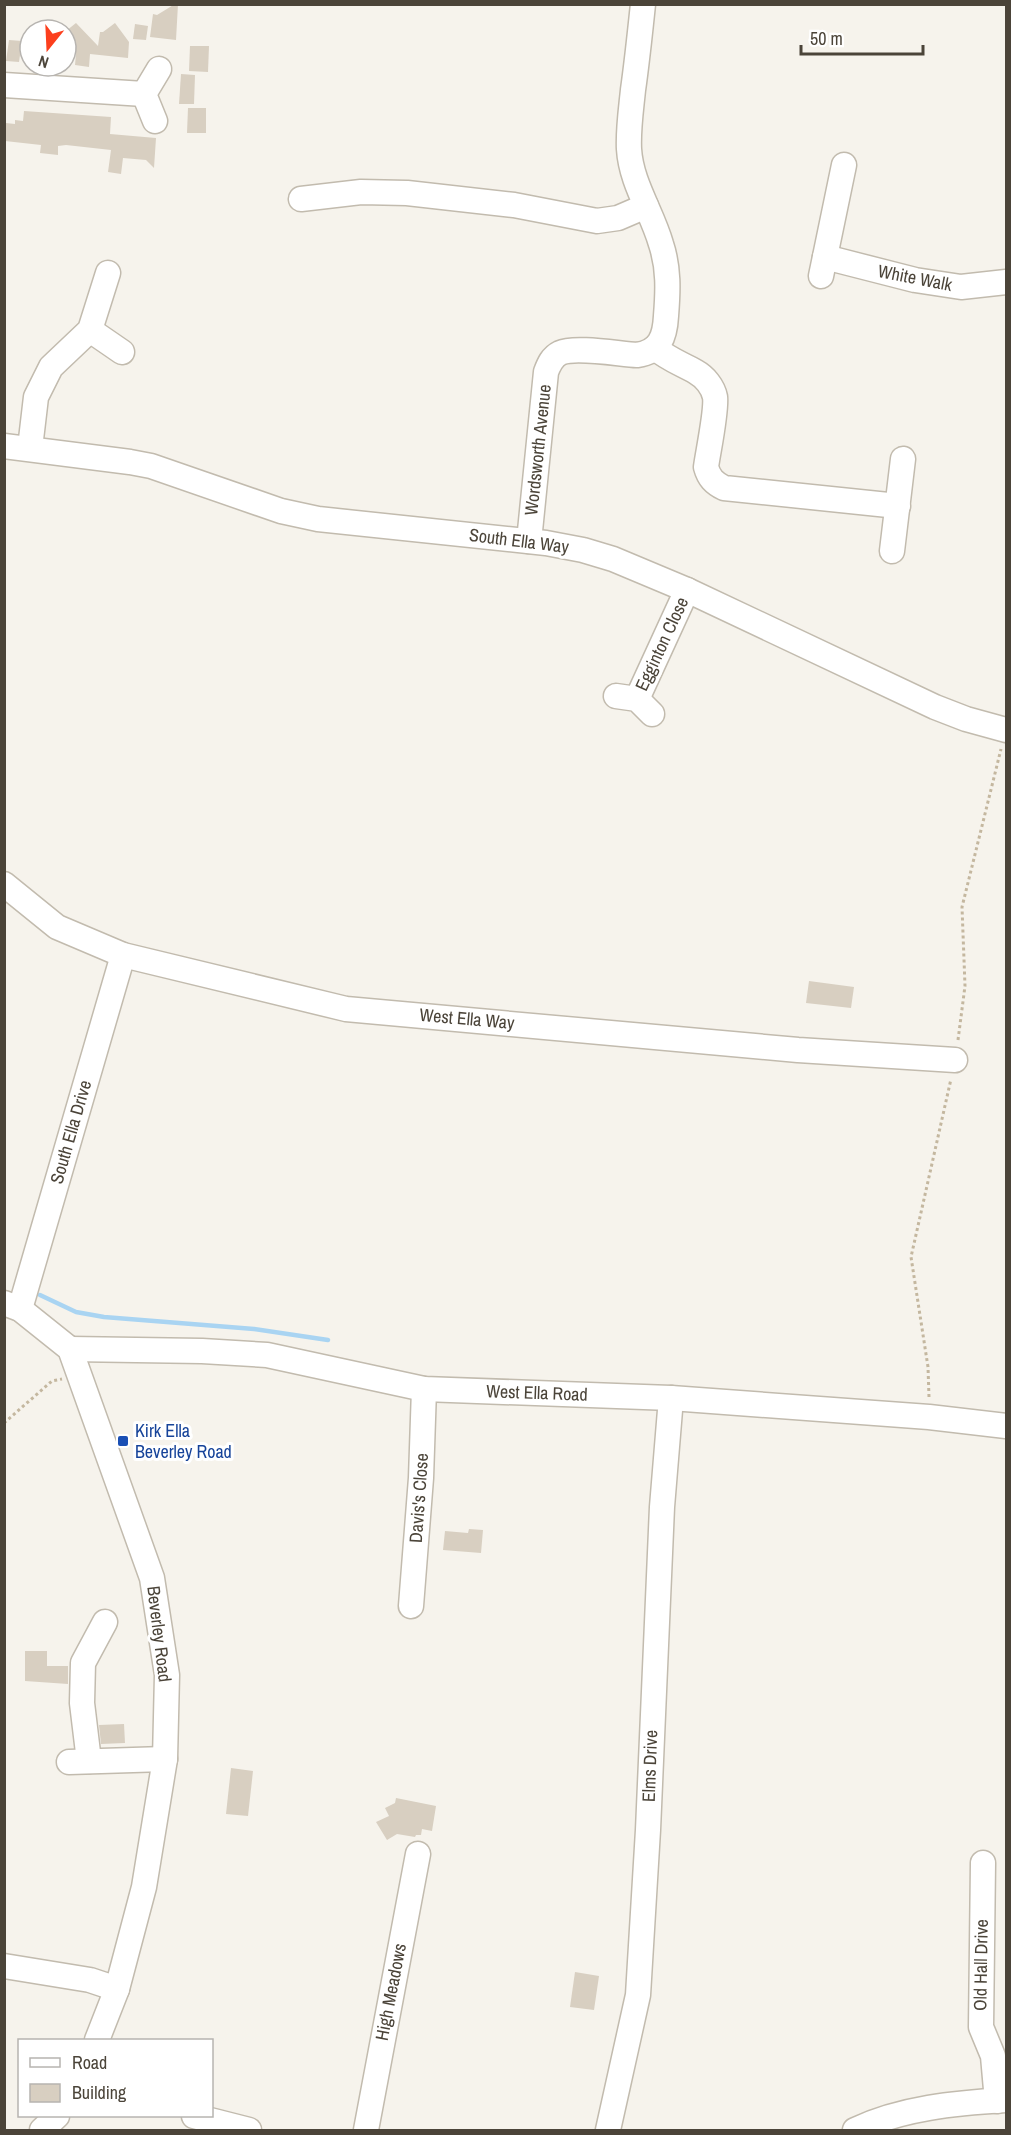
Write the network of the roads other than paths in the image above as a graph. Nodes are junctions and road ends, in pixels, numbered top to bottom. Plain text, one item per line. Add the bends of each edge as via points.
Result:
1 (643, 4) edge
2 (159, 69) dead end
3 (4, 85) edge
4 (144, 94) junction
5 (155, 121) dead end
6 (845, 164) dead end
7 (301, 199) dead end
8 (646, 206) junction
9 (113, 265) dead end
10 (1006, 282) edge
11 (90, 330) junction
12 (655, 348) junction
13 (122, 352) dead end
14 (4, 446) edge
15 (30, 448) junction
16 (903, 459) dead end
17 (898, 506) junction
18 (529, 541) junction
19 (892, 551) dead end
20 (687, 590) junction
21 (635, 703) dead end
22 (1006, 730) edge
23 (4, 884) edge
24 (123, 955) junction
25 (955, 1060) dead end
26 (12, 1306) edge
27 (70, 1349) junction
28 (424, 1389) junction
29 (671, 1398) junction
30 (1006, 1426) edge
31 (411, 1606) dead end
32 (103, 1633) dead end
33 (165, 1759) junction
34 (418, 1854) dead end
35 (983, 1863) dead end
36 (4, 1966) edge
37 (117, 1989) junction
38 (97, 2039) edge
39 (1002, 2100) edge
40 (55, 2117) edge
41 (201, 2117) edge
42 (42, 2130) edge
43 (249, 2130) edge
44 (366, 2130) edge
45 (608, 2130) edge
46 (855, 2130) edge

1 - 8 street via 628,135 632,166
2 - 4 street
3 - 4 street
4 - 5 street
6 - 10 street, White Walk via 823,267 961,287
7 - 8 street via 361,192 407,193 514,205 597,221 618,218
8 - 12 street via 662,244 667,274 664,334
9 - 11 street
11 - 13 street
11 - 15 street via 51,367 36,398
12 - 17 street via 697,372 712,389 716,400 706,467 718,485
12 - 18 street, Wordsworth Avenue via 637,355 568,350 552,360 546,372
14 - 15 street, South Ella Way
15 - 18 street, South Ella Way via 151,466 281,512 318,519
16 - 17 street
17 - 19 street
18 - 20 street, South Ella Way via 613,559
20 - 21 street, Egginton Close
20 - 22 street, South Ella Way via 935,707
23 - 24 street, West Ella Way via 57,927
24 - 25 street, West Ella Way via 346,1008 798,1050
24 - 26 street, South Ella Drive
26 - 27 street
27 - 28 street, West Ella Road via 267,1355
27 - 33 street, Beverley Road via 152,1578 167,1675
28 - 29 street, West Ella Road
28 - 31 street, Davis's Close
29 - 30 street, West Ella Road
29 - 45 street, Elms Drive via 638,1995
32 - 33 street via 83,1663 79,1762
33 - 37 street, Beverley Road via 144,1887
34 - 44 street, High Meadows
35 - 39 street, Old Hall Drive via 981,2027 993,2056
36 - 37 street via 90,1980
37 - 38 street, Beverley Road
39 - 46 street via 949,2104
40 - 42 street
41 - 43 street

